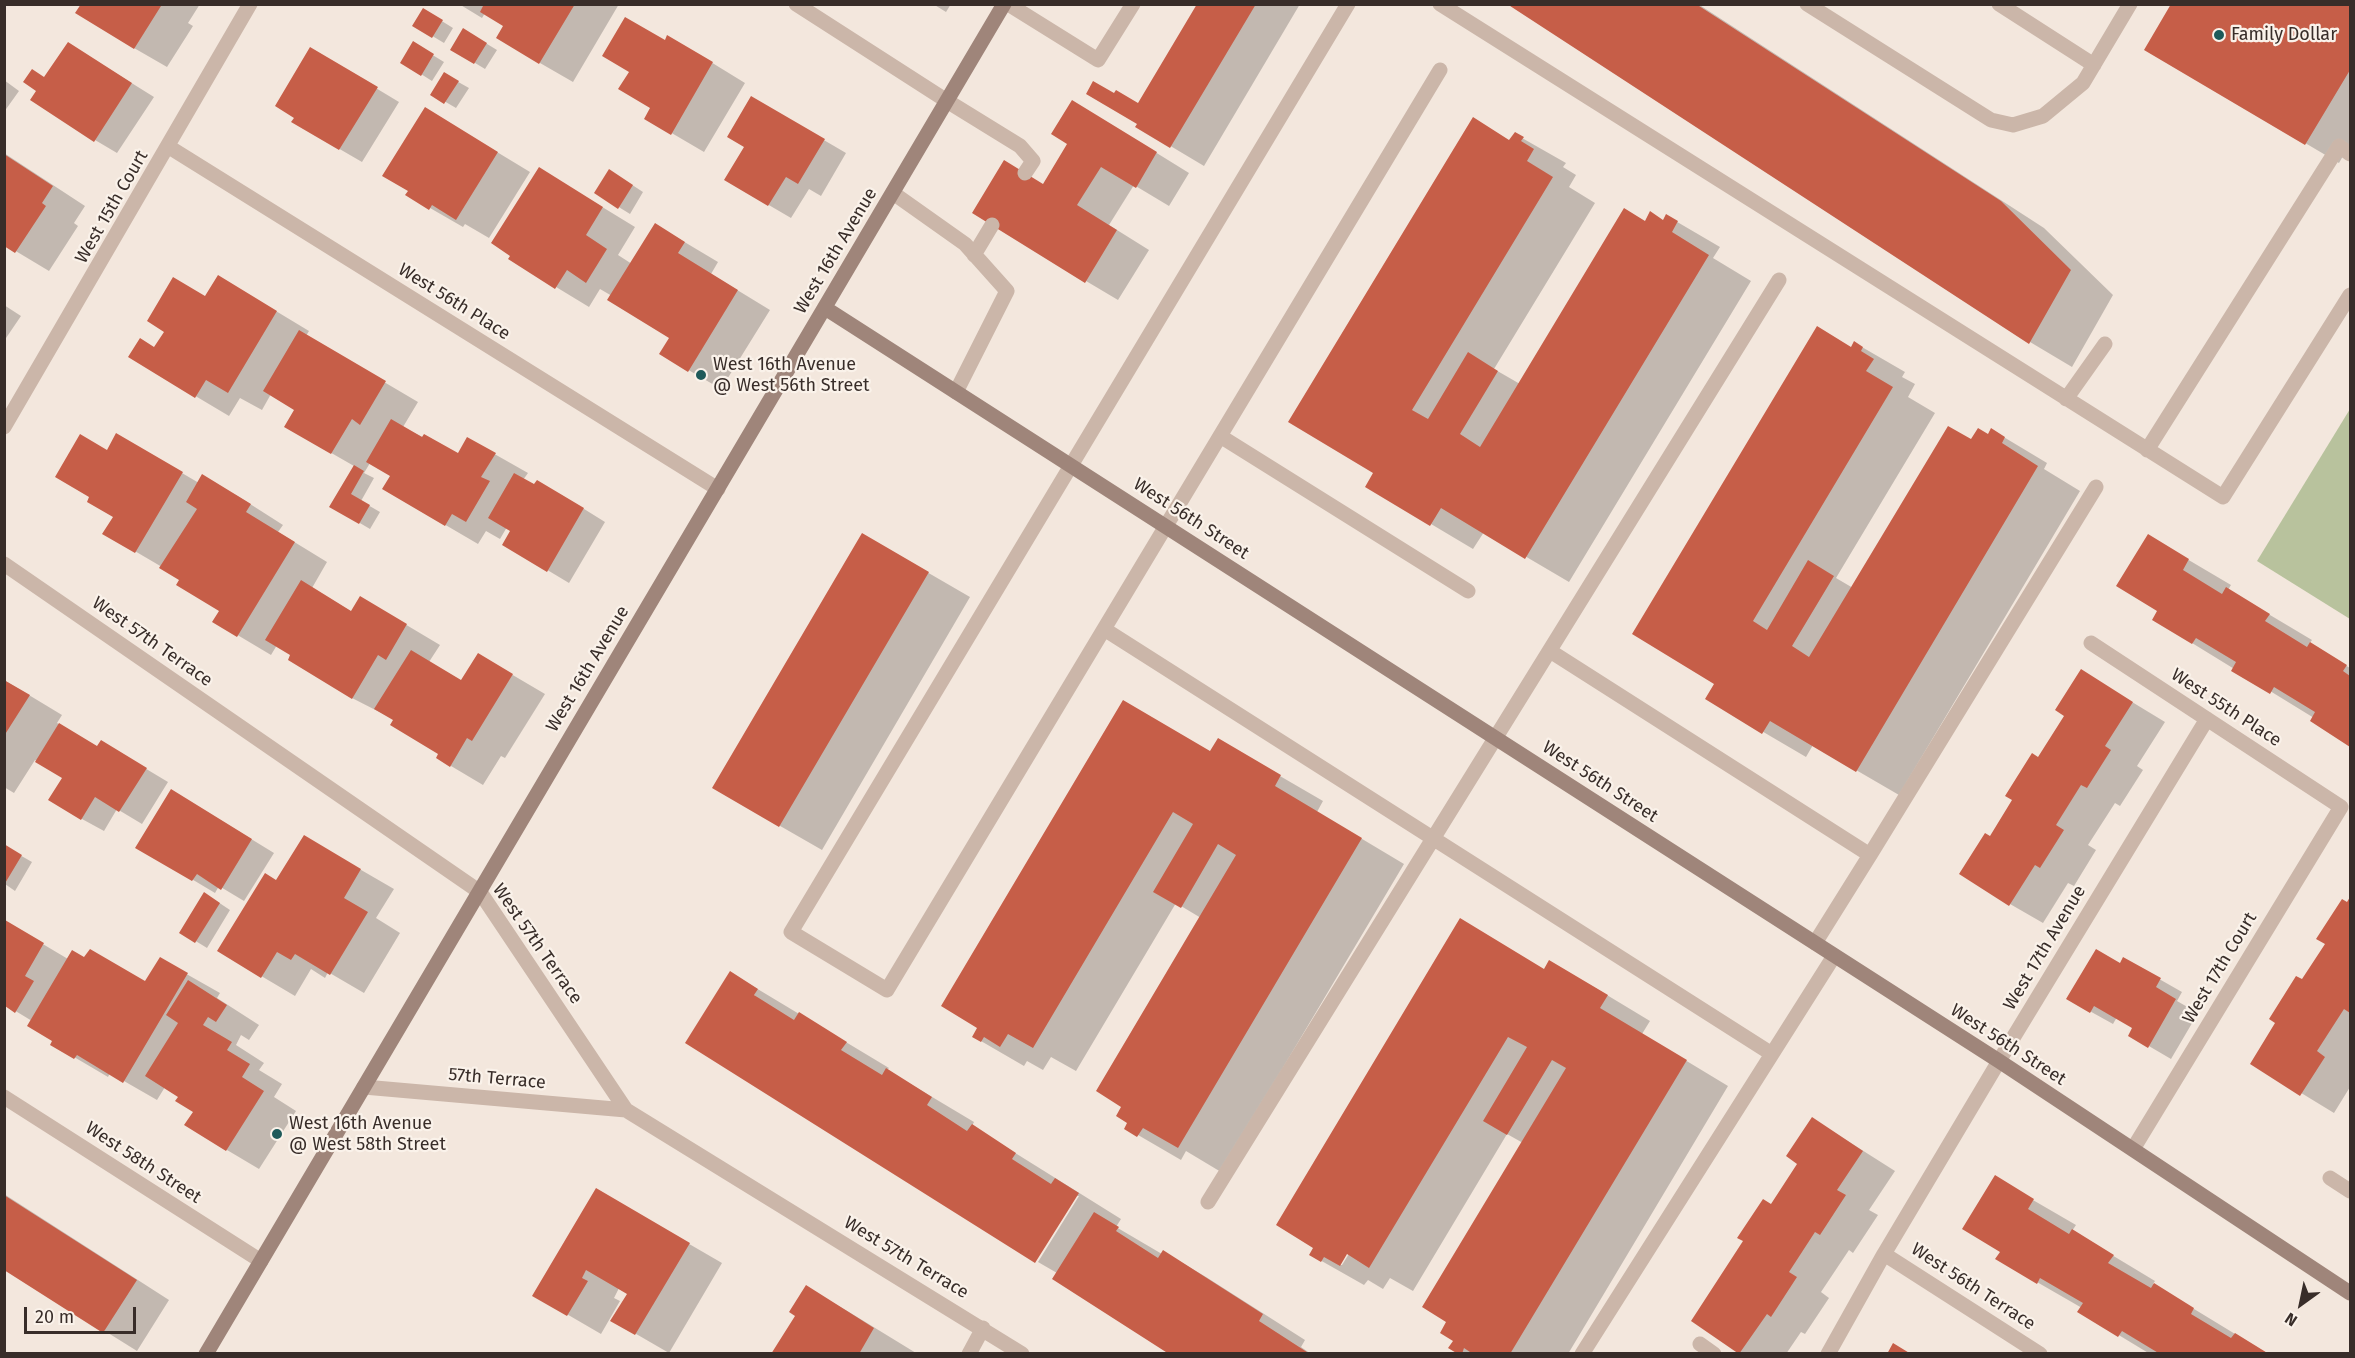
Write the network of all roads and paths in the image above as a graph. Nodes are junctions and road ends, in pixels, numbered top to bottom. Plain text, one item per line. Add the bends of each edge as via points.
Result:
1 (250, 4) edge
2 (796, 4) edge
3 (1006, 4) edge
4 (1133, 4) edge
5 (1348, 4) edge
6 (1440, 4) edge
7 (1807, 4) edge
8 (1999, 4) edge
9 (2130, 4) edge
10 (2094, 65) junction
11 (1440, 70) dead end
12 (947, 101) junction
13 (169, 147) junction
14 (2350, 153) edge
15 (1025, 173) dead end
16 (892, 193) junction
17 (992, 225) dead end
18 (974, 255) junction
19 (1779, 280) dead end
20 (2350, 295) edge
21 (825, 308) junction
22 (2105, 344) dead end
23 (956, 392) junction
24 (2066, 399) junction
25 (4, 427) edge
26 (1220, 436) junction
27 (2147, 450) junction
28 (1071, 466) junction
29 (2096, 487) dead end
30 (718, 489) junction
31 (1166, 526) junction
32 (4, 564) edge
33 (1468, 591) dead end
34 (1104, 629) junction
35 (2091, 643) dead end
36 (1550, 651) junction
37 (2207, 719) junction
38 (1496, 739) junction
39 (2341, 807) joint
40 (1433, 839) junction
41 (1870, 855) junction
42 (480, 892) junction
43 (1815, 943) junction
44 (1834, 956) junction
45 (1772, 1054) junction
46 (1999, 1061) junction
47 (364, 1087) junction
48 (4, 1097) edge
49 (626, 1110) junction
50 (2133, 1149) junction
51 (2330, 1178) dead end
52 (2350, 1191) edge
53 (1208, 1202) dead end
54 (1884, 1254) junction
55 (261, 1261) junction
56 (2350, 1293) edge
57 (983, 1328) junction
58 (1700, 1344) dead end
59 (206, 1353) edge
60 (969, 1353) edge
61 (1022, 1353) edge
62 (1582, 1353) edge
63 (1714, 1353) edge
64 (1828, 1353) edge
65 (2040, 1353) edge

1 - 13 street, West 15th Court
2 - 12 street
3 - 4 street via 1098,60
3 - 12 street, West 16th Avenue
5 - 28 street
6 - 24 street
7 - 10 street via 1991,120 2013,125 2043,116 2083,83
8 - 10 street
9 - 10 street
11 - 26 street
12 - 15 street via 1020,147 1033,160
12 - 16 street, West 16th Avenue
13 - 25 street, West 15th Court
13 - 30 street, West 56th Place
14 - 27 street via 2339,146
16 - 18 street via 965,244
16 - 21 street, West 16th Avenue
17 - 18 street
18 - 23 street via 1007,291
19 - 36 street
20 - 27 street via 2223,498
21 - 23 street, West 56th Street
21 - 30 street, West 16th Avenue
22 - 24 street
23 - 28 street, West 56th Street
24 - 27 street
26 - 31 street
26 - 33 street
28 - 31 street, West 56th Street
28 - 34 street via 791,932 887,990
29 - 41 street
30 - 42 street, West 16th Avenue
31 - 34 street
31 - 38 street, West 56th Street
32 - 42 street, West 57th Terrace
34 - 40 street
35 - 37 street, West 55th Place
36 - 38 street
36 - 41 street
37 - 39 street, West 55th Place
37 - 46 street, West 17th Avenue
38 - 40 street
38 - 43 street, West 56th Street
39 - 50 street, West 17th Court
40 - 45 street
40 - 53 street
41 - 43 street
42 - 47 street, West 16th Avenue
42 - 49 street, West 57th Terrace
43 - 44 street, West 56th Street
44 - 45 street
44 - 46 street, West 56th Street
45 - 62 street
46 - 50 street, West 56th Street
46 - 54 street, West 17th Avenue
47 - 49 street, 57th Terrace
47 - 55 street, West 16th Avenue
48 - 55 street, West 58th Street
49 - 57 street, West 57th Terrace
50 - 56 street, West 56th Street
51 - 52 street
54 - 64 street, West 17th Avenue
54 - 65 street, West 56th Terrace
55 - 59 street, West 16th Avenue
57 - 60 street
57 - 61 street, West 57th Terrace
58 - 63 street

